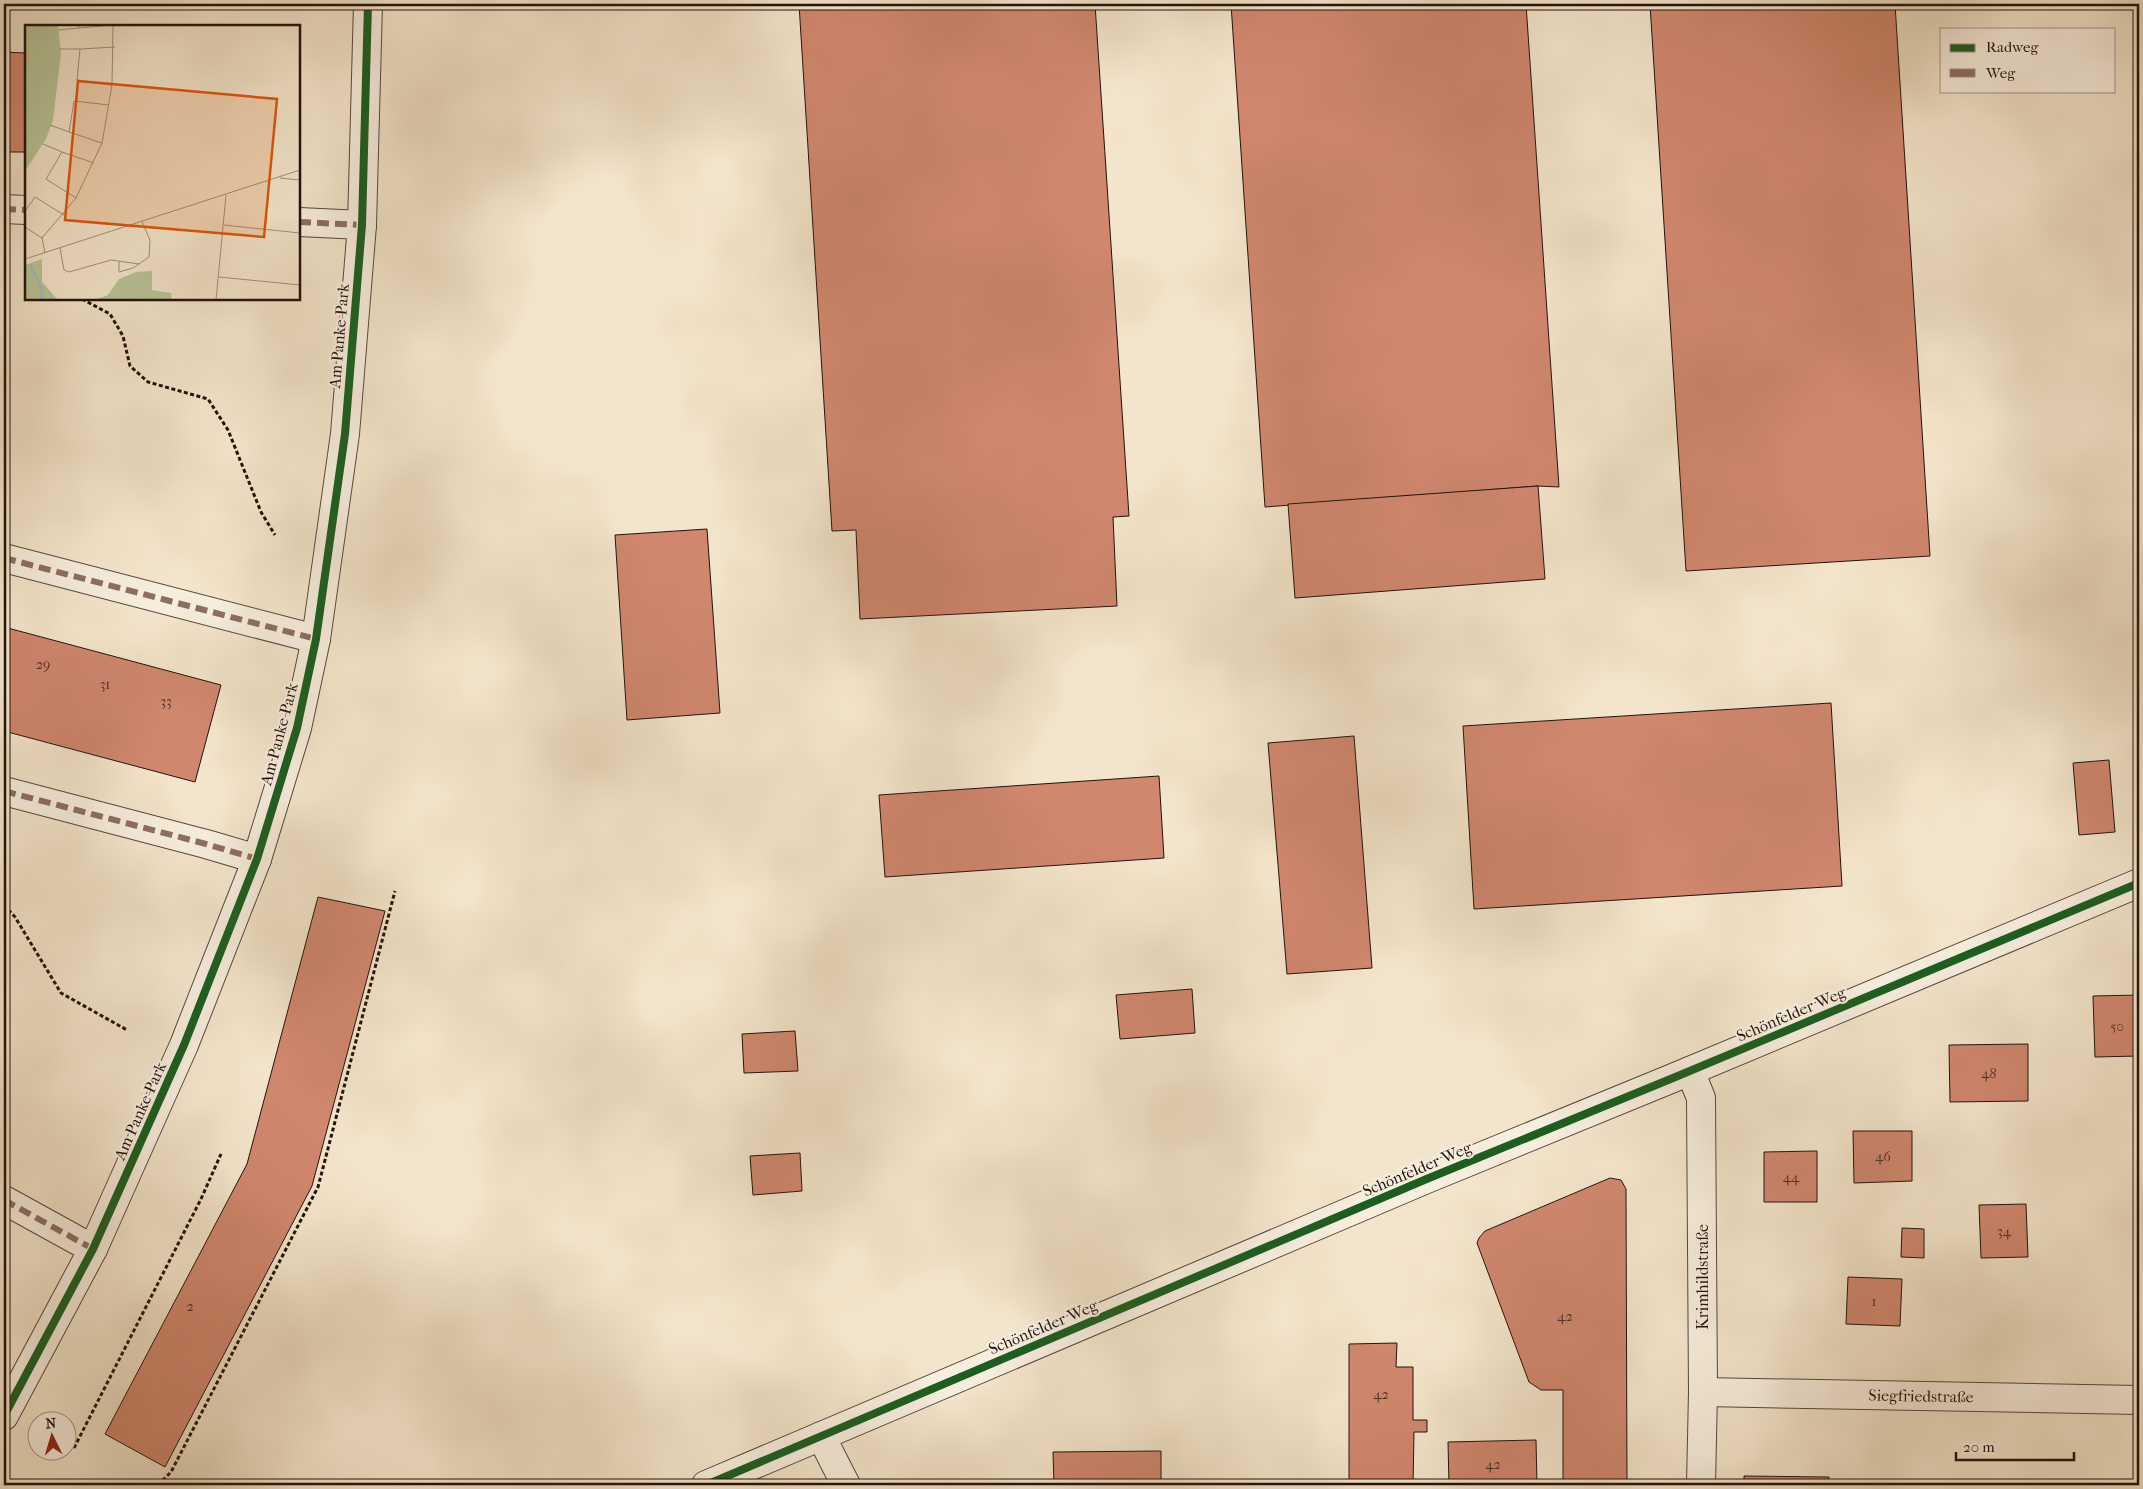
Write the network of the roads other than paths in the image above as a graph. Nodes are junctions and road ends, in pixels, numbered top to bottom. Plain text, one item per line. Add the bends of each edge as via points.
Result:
1 (368, 4) edge
2 (4, 209) edge
3 (25, 210) edge
4 (300, 222) edge
5 (362, 225) junction
6 (4, 558) edge
7 (316, 639) junction
8 (4, 791) edge
9 (257, 860) junction
10 (2139, 883) edge
11 (1690, 1071) junction
12 (4, 1200) edge
13 (93, 1249) junction
14 (1702, 1392) junction
15 (2139, 1400) edge
16 (4, 1416) edge
17 (820, 1436) junction
18 (706, 1485) edge
19 (846, 1485) edge
20 (1701, 1485) edge

1 - 5 street, Am Panke-Park
2 - 3 street
4 - 5 street
5 - 7 street, Am Panke-Park via 344,434
6 - 7 street
7 - 9 street, Am Panke-Park via 297,728
8 - 9 street
9 - 13 street, Am Panke-Park via 184,1045
10 - 11 street, Schönfelder Weg
11 - 14 street, Krimhildstraße via 1701,1098
11 - 17 street, Schönfelder Weg
12 - 13 street
13 - 16 street, Am Panke-Park
14 - 15 street, Siegfriedstraße
14 - 20 street, Krimhildstraße
17 - 18 street, Schönfelder Weg
17 - 19 street

